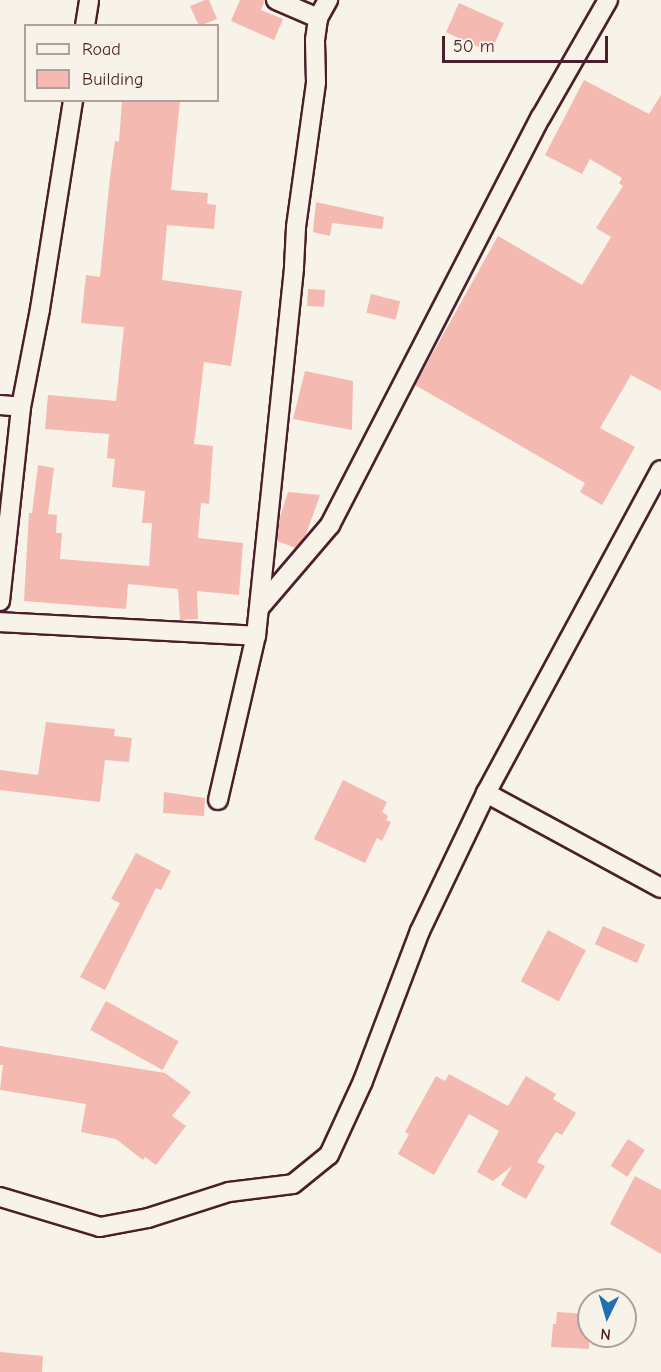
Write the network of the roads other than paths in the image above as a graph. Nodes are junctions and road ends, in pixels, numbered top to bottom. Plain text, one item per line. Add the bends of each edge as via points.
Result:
1 (89, 0) edge
2 (276, 0) edge
3 (328, 0) edge
4 (608, 0) edge
5 (318, 18) junction
6 (85, 24) edge
7 (73, 102) edge
8 (0, 405) edge
9 (21, 407) junction
10 (661, 470) edge
11 (0, 601) edge
12 (260, 607) junction
13 (0, 622) edge
14 (256, 636) junction
15 (486, 793) junction
16 (218, 800) dead end
17 (661, 888) edge
18 (0, 1197) edge

1 - 6 street
2 - 5 street
3 - 5 street
4 - 12 street via 541,117 330,525
5 - 12 street via 316,82 296,227
7 - 9 street
8 - 9 street
9 - 11 street
10 - 15 street
12 - 14 street
13 - 14 street
14 - 16 street
15 - 17 street
15 - 18 street via 420,931 363,1081 329,1155 292,1184 229,1192 148,1218 100,1227

